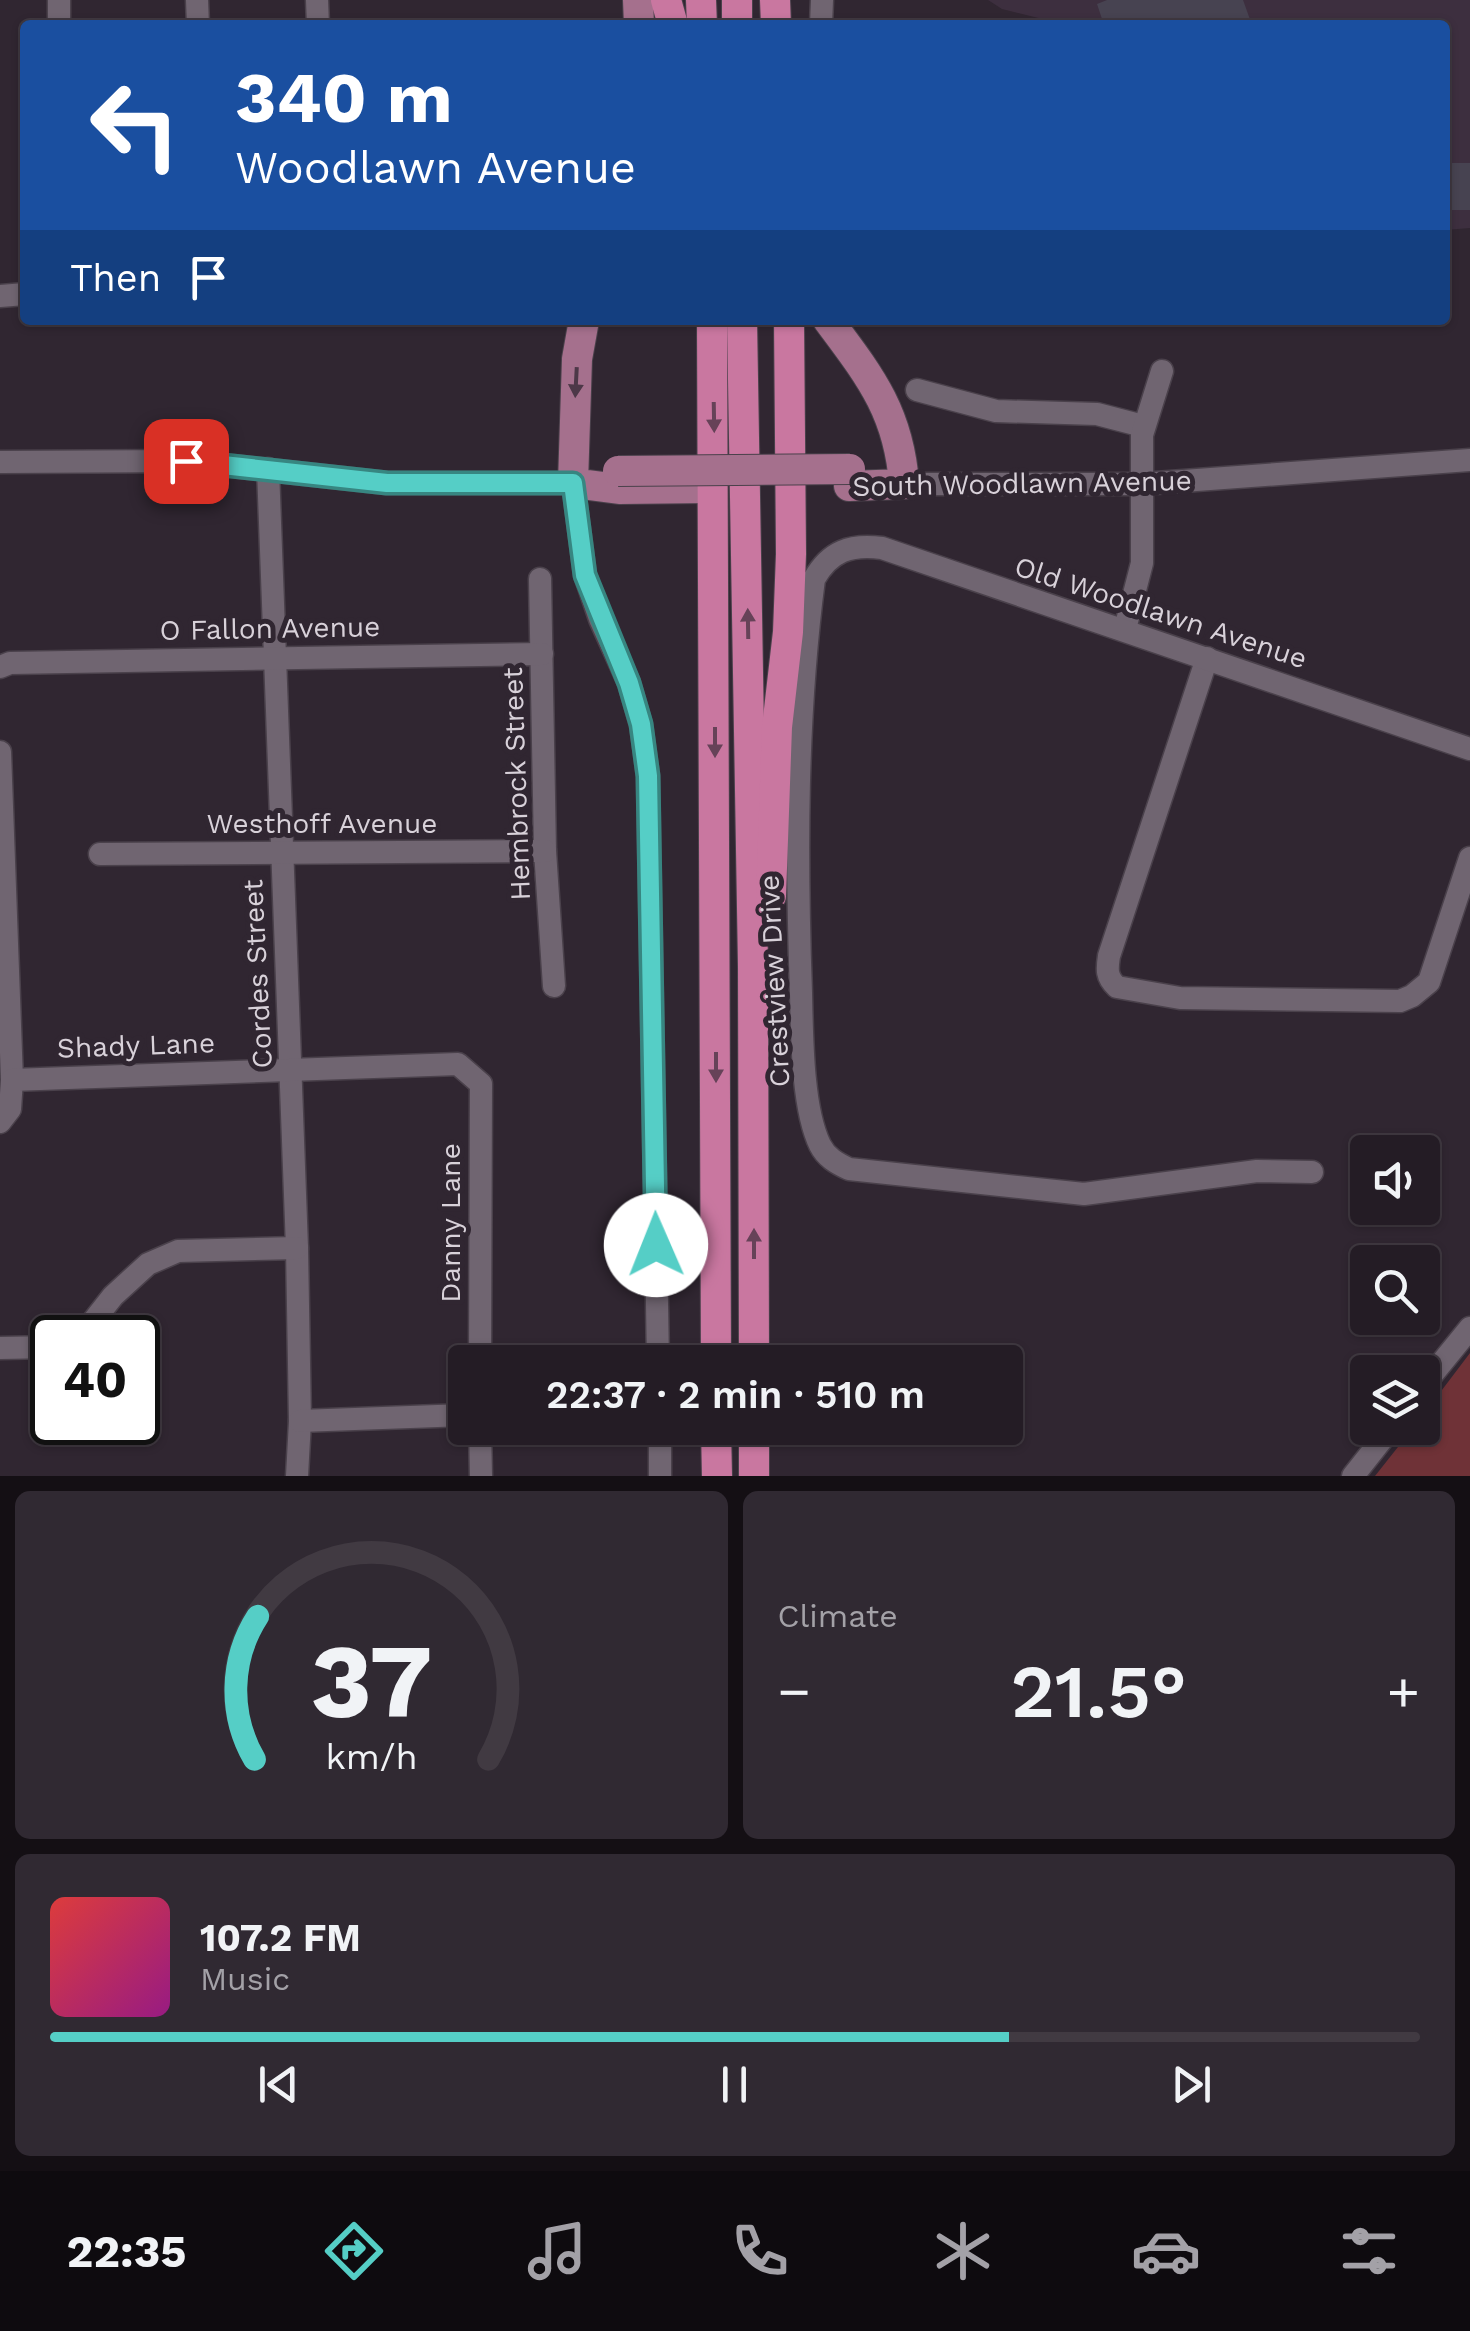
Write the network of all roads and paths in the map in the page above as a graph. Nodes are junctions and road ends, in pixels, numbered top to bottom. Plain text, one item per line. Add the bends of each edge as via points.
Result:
1 (583, 325) edge
2 (712, 325) edge
3 (742, 325) edge
4 (789, 325) edge
5 (832, 325) edge
6 (1162, 371) dead end
7 (917, 390) dead end
8 (880, 392) junction
9 (574, 423) junction
10 (1143, 426) junction
11 (1470, 460) edge
12 (0, 462) edge
13 (268, 470) junction
14 (850, 478) junction
15 (618, 480) junction
16 (573, 483) junction
17 (904, 484) junction
18 (1142, 484) junction
19 (833, 555) joint
20 (540, 580) dead end
21 (1125, 629) junction
22 (542, 654) junction
23 (273, 657) junction
24 (1208, 658) junction
25 (0, 666) edge
26 (1470, 748) edge
27 (0, 752) edge
28 (545, 850) junction
29 (281, 852) junction
30 (100, 854) dead end
31 (1470, 858) edge
32 (754, 966) junction
33 (554, 986) dead end
34 (291, 1070) junction
35 (12, 1080) junction
36 (480, 1084) joint
37 (0, 1122) edge
38 (1312, 1172) dead end
39 (297, 1248) junction
40 (98, 1315) edge
41 (1470, 1328) edge
42 (480, 1345) edge
43 (658, 1345) edge
44 (716, 1345) edge
45 (754, 1345) edge
46 (30, 1347) edge
47 (0, 1348) edge
48 (1440, 1365) edge
49 (448, 1416) edge
50 (300, 1421) junction
51 (480, 1445) edge
52 (660, 1445) edge
53 (716, 1445) edge
54 (754, 1445) edge
55 (1377, 1445) edge
56 (296, 1476) edge
57 (481, 1476) edge
58 (660, 1476) edge
59 (716, 1476) edge
60 (754, 1476) edge
61 (1352, 1476) edge

1 -> 9 main road
2 -> 44 highway
32 -> 3 highway
4 - 32 highway via 788,632 777,727 771,916
5 - 8 main road
6 - 10 street
7 - 10 street via 996,411 1097,414
8 - 14 main road via 884,448 878,462
8 - 17 main road
9 - 15 main road via 588,460
9 - 16 main road
10 - 18 street
11 - 18 street, South Woodlawn Avenue
12 - 13 street via 186,461
13 - 16 street via 387,483
13 - 23 street, Cordes Street
14 - 15 main road, South Woodlawn Avenue
14 - 17 main road, South Woodlawn Avenue
15 - 16 main road, South Woodlawn Avenue
16 - 43 street via 585,575 629,683 648,776
17 - 18 street, South Woodlawn Avenue
18 - 21 street via 1142,562
19 - 21 street, Old Woodlawn Avenue via 882,548
19 - 38 street, Crestview Drive via 814,579 798,762 801,1038 820,1146 848,1169 1084,1194 1258,1170
20 - 22 street, Hembrock Street
21 - 24 street, Old Woodlawn Avenue
22 - 23 street, O Fallon Avenue
22 - 28 street, Hembrock Street
23 - 25 street, O Fallon Avenue
23 - 29 street, Cordes Street
24 - 26 street, Old Woodlawn Avenue
24 - 31 street via 1109,956 1107,971 1116,987 1180,998 1400,1001 1429,982
27 - 35 street
28 - 29 street, Westhoff Avenue
28 - 33 street, Hembrock Street
29 - 30 street, Westhoff Avenue
29 - 34 street, Cordes Street
45 -> 32 highway
34 - 35 street, Shady Lane
34 - 36 street, Shady Lane via 458,1064
34 - 39 street, Cordes Street
35 - 37 street via 10,1109
36 - 42 street, Danny Lane
39 - 40 street via 178,1251 148,1264
39 - 50 street, Cordes Street
41 - 48 street
46 - 47 street
49 - 50 street
50 - 56 street, Cordes Street
51 - 57 street
52 - 58 street
53 - 59 highway
54 - 60 highway
55 - 61 street

